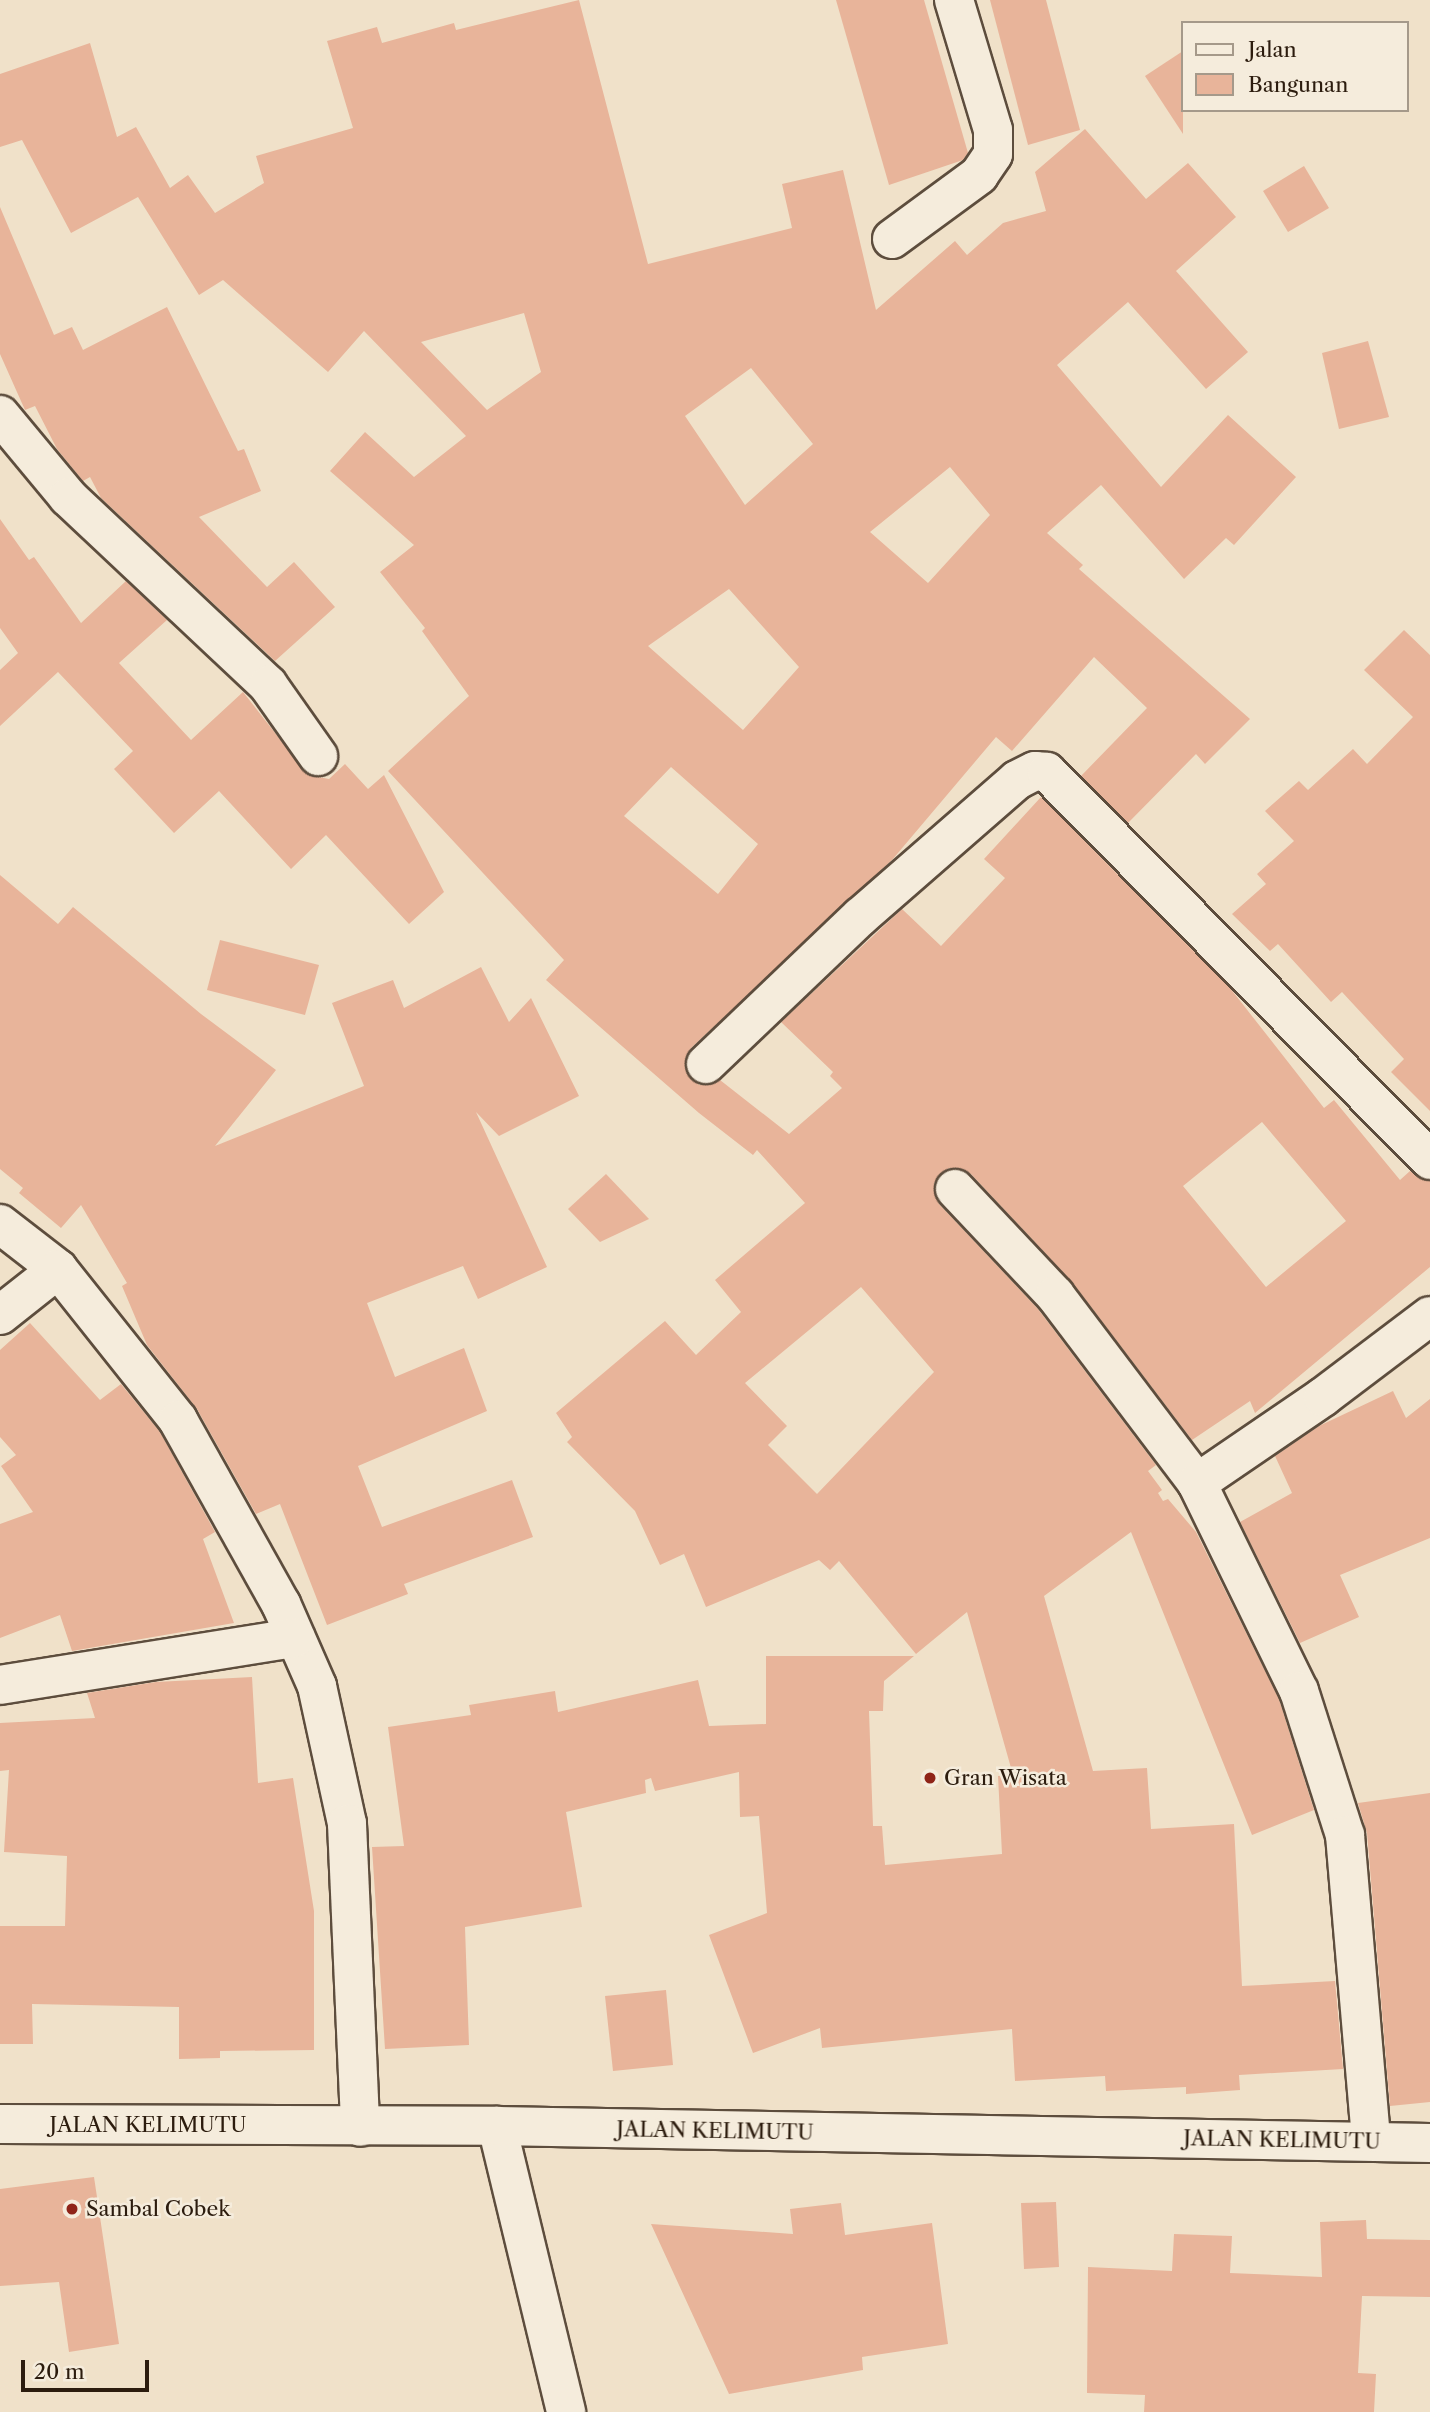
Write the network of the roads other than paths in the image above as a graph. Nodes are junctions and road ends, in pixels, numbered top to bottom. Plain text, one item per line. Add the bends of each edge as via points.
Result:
1 (954, 0) edge
2 (892, 239) dead end
3 (0, 415) edge
4 (318, 756) dead end
5 (706, 1064) dead end
6 (1430, 1160) edge
7 (955, 1189) dead end
8 (0, 1224) edge
9 (58, 1269) junction
10 (0, 1315) edge
11 (1430, 1315) edge
12 (1197, 1483) junction
13 (295, 1638) junction
14 (0, 1685) edge
15 (0, 2124) edge
16 (497, 2126) junction
17 (360, 2127) junction
18 (1371, 2141) junction
19 (1430, 2143) edge
20 (566, 2412) edge

1 - 2 street via 993,130 993,155 979,174
3 - 4 street via 68,497 268,685
5 - 6 street via 860,917 1017,780 1035,771 1046,772
7 - 12 street via 1055,1295
8 - 9 street
9 - 10 street
9 - 13 street via 178,1420 281,1604
11 - 12 street via 1323,1397
12 - 18 street via 1299,1691 1345,1835
13 - 14 street
13 - 17 street via 317,1686 347,1824
15 - 17 street, JALAN KELIMUTU
16 - 17 street, JALAN KELIMUTU
16 - 18 street, JALAN KELIMUTU
16 - 20 street
18 - 19 street, JALAN KELIMUTU

